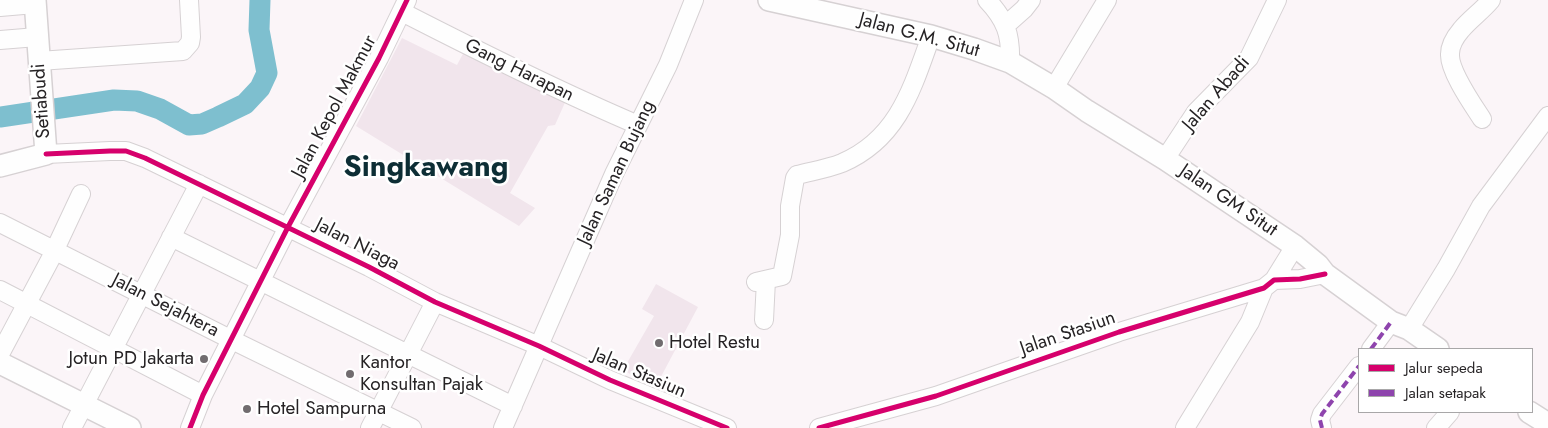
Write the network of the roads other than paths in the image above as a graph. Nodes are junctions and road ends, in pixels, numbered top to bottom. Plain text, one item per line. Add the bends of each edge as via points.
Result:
1 (189, 0) edge
2 (694, 0) edge
3 (769, 0) edge
4 (987, 0) edge
5 (1031, 0) edge
6 (1107, 0) edge
7 (1277, 0) edge
8 (1491, 0) edge
9 (35, 2) edge
10 (405, 6) edge
11 (0, 7) edge
12 (1006, 25) junction
13 (932, 36) junction
14 (37, 37) junction
15 (0, 40) edge
16 (39, 61) junction
17 (1010, 62) junction
18 (1054, 88) junction
19 (1548, 116) edge
20 (1482, 119) dead end
21 (638, 125) junction
22 (46, 154) junction
23 (1165, 159) junction
24 (0, 166) edge
25 (199, 184) junction
26 (82, 194) dead end
27 (0, 222) edge
28 (288, 228) junction
29 (171, 237) junction
30 (1295, 246) junction
31 (55, 250) junction
32 (1325, 274) junction
33 (261, 282) junction
34 (1269, 284) junction
35 (0, 290) edge
36 (142, 294) junction
37 (434, 302) junction
38 (28, 304) junction
39 (764, 320) dead end
40 (1400, 326) junction
41 (232, 340) junction
42 (539, 346) junction
43 (113, 348) junction
44 (1373, 348) edge
45 (1436, 348) edge
46 (0, 354) edge
47 (408, 354) junction
48 (0, 363) edge
49 (1358, 367) edge
50 (203, 395) junction
51 (84, 405) junction
52 (512, 406) junction
53 (379, 412) junction
54 (1449, 413) edge
55 (1531, 413) edge
56 (1548, 424) edge
57 (72, 428) edge
58 (130, 428) edge
59 (190, 428) edge
60 (370, 428) edge
61 (412, 428) edge
62 (502, 428) edge
63 (727, 428) edge
64 (820, 428) edge
65 (1185, 428) edge
66 (1322, 428) edge
67 (1436, 428) edge

1 - 16 street via 191,37 183,51
2 - 21 street, Jalan Saman Bujang via 668,65
3 - 13 main road, Jalan G.M. Situt
4 - 12 street
5 - 12 street
6 - 18 street
7 - 23 street, Jalan Abadi via 1249,58 1196,112
8 - 20 street via 1462,29 1450,52 1458,78
9 - 11 street
9 - 14 main road, Setiabudi
10 - 21 street, Gang Harapan via 466,45
10 - 28 street, Jalan Kepol Makmur
12 - 17 street via 1011,47
13 - 17 main road, Jalan G.M. Situt
13 - 39 street via 898,116 874,144 842,163 795,178 790,206 790,235 782,276 761,281
14 - 15 street
14 - 16 main road, Setiabudi
16 - 22 main road, Setiabudi
17 - 18 main road, Jalan GM Situt
18 - 23 main road, Jalan GM Situt
19 - 40 street via 1481,206 1446,269
21 - 42 street, Jalan Saman Bujang
22 - 24 main road, Setiabudi
22 - 25 street, Jalan Niaga via 126,152
23 - 30 main road, Jalan GM Situt
25 - 28 street, Jalan Niaga
25 - 29 street
26 - 31 street
27 - 31 street, Jalan Sejahtera
28 - 33 street, Jalan Kepol Makmur
28 - 37 street, Jalan Niaga
29 - 33 street
29 - 36 street
30 - 32 main road, Jalan GM Situt
30 - 34 street
31 - 36 street, Jalan Sejahtera
31 - 38 street
32 - 34 street, Jalan Stasiun
32 - 40 main road, Jalan GM Situt
33 - 41 street, Jalan Kepol Makmur
33 - 47 street
34 - 64 street, Jalan Stasiun via 936,396
34 - 65 street via 1250,322
35 - 38 street
36 - 41 street, Jalan Sejahtera
36 - 43 street
37 - 42 street, Jalan Niaga
37 - 47 street
38 - 43 street
38 - 46 street
40 - 44 street
40 - 45 main road, Jalan GM Situt
41 - 50 street, Jalan Kepol Makmur
41 - 53 street, Jalan Sejahtera
42 - 52 street, Jalan Saman Bujang
42 - 63 street, Jalan Stasiun via 610,380
43 - 50 street
43 - 51 street
47 - 52 street
47 - 53 street
48 - 51 main road
49 - 66 street via 1322,414
50 - 59 street, Jalan Kepol Makmur
51 - 57 street
51 - 58 main road
52 - 62 street, Jalan Saman Bujang
53 - 60 street
53 - 61 street, Jalan Sejahtera
54 - 67 street
55 - 56 main road

